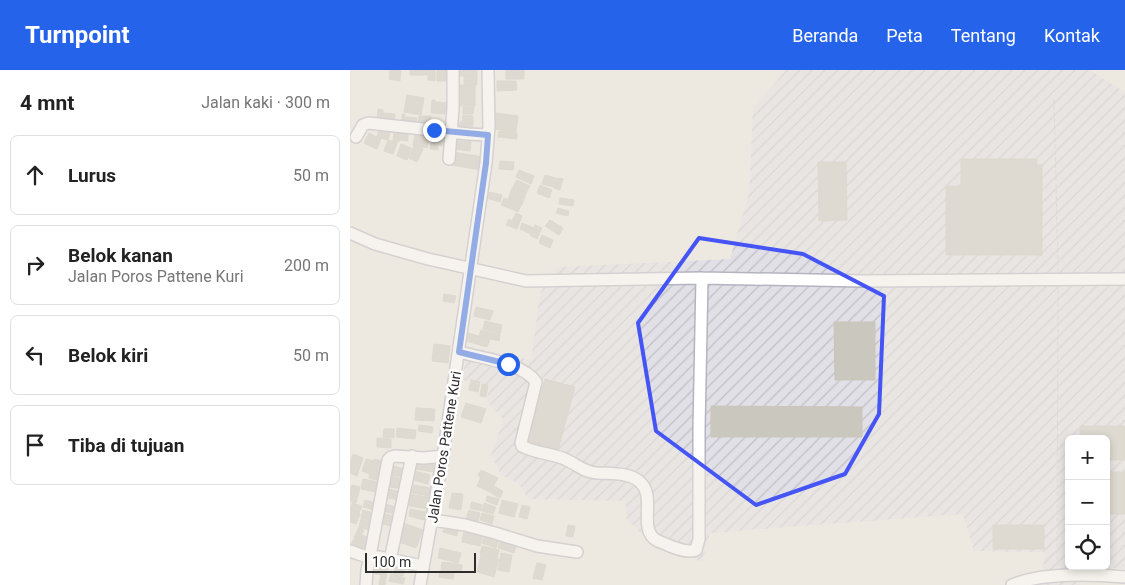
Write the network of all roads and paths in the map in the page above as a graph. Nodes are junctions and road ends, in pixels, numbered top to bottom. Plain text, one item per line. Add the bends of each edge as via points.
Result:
1 (454, 70) edge
2 (488, 70) edge
3 (1054, 99) dead end
4 (452, 132) junction
5 (488, 135) junction
6 (356, 136) dead end
7 (449, 159) dead end
8 (350, 233) edge
9 (470, 269) junction
10 (702, 278) junction
11 (1058, 279) junction
12 (1125, 279) edge
13 (459, 352) junction
14 (412, 456) junction
15 (443, 456) junction
16 (433, 520) junction
17 (350, 551) edge
18 (577, 552) dead end
19 (370, 556) junction
20 (390, 560) junction
21 (423, 566) junction
22 (1059, 575) junction
23 (1125, 578) edge
24 (366, 585) edge
25 (420, 585) edge
26 (1012, 585) edge

1 - 4 street
2 - 5 street, Jalan Poros Pattene Kuri
3 - 11 path
4 - 5 street
4 - 6 street via 368,123
4 - 7 street
5 - 9 street, Jalan Poros Pattene Kuri
8 - 9 street via 375,244
9 - 10 street via 526,281
9 - 13 street, Jalan Poros Pattene Kuri
10 - 11 street via 865,281
10 - 13 street via 699,539 696,550 691,552 655,539 650,534 646,490 635,478 588,472 563,458 522,446 534,379 508,364
11 - 12 street
11 - 22 path
13 - 15 street, Jalan Poros Pattene Kuri
14 - 15 street
14 - 19 street via 395,456 388,460
14 - 20 street
15 - 16 street, Jalan Poros Pattene Kuri
16 - 18 street via 472,527 537,546
16 - 21 street, Jalan Poros Pattene Kuri
17 - 19 street
19 - 20 street
19 - 24 street
20 - 21 street
21 - 25 street, Jalan Poros Pattene Kuri
22 - 23 street
22 - 26 street

